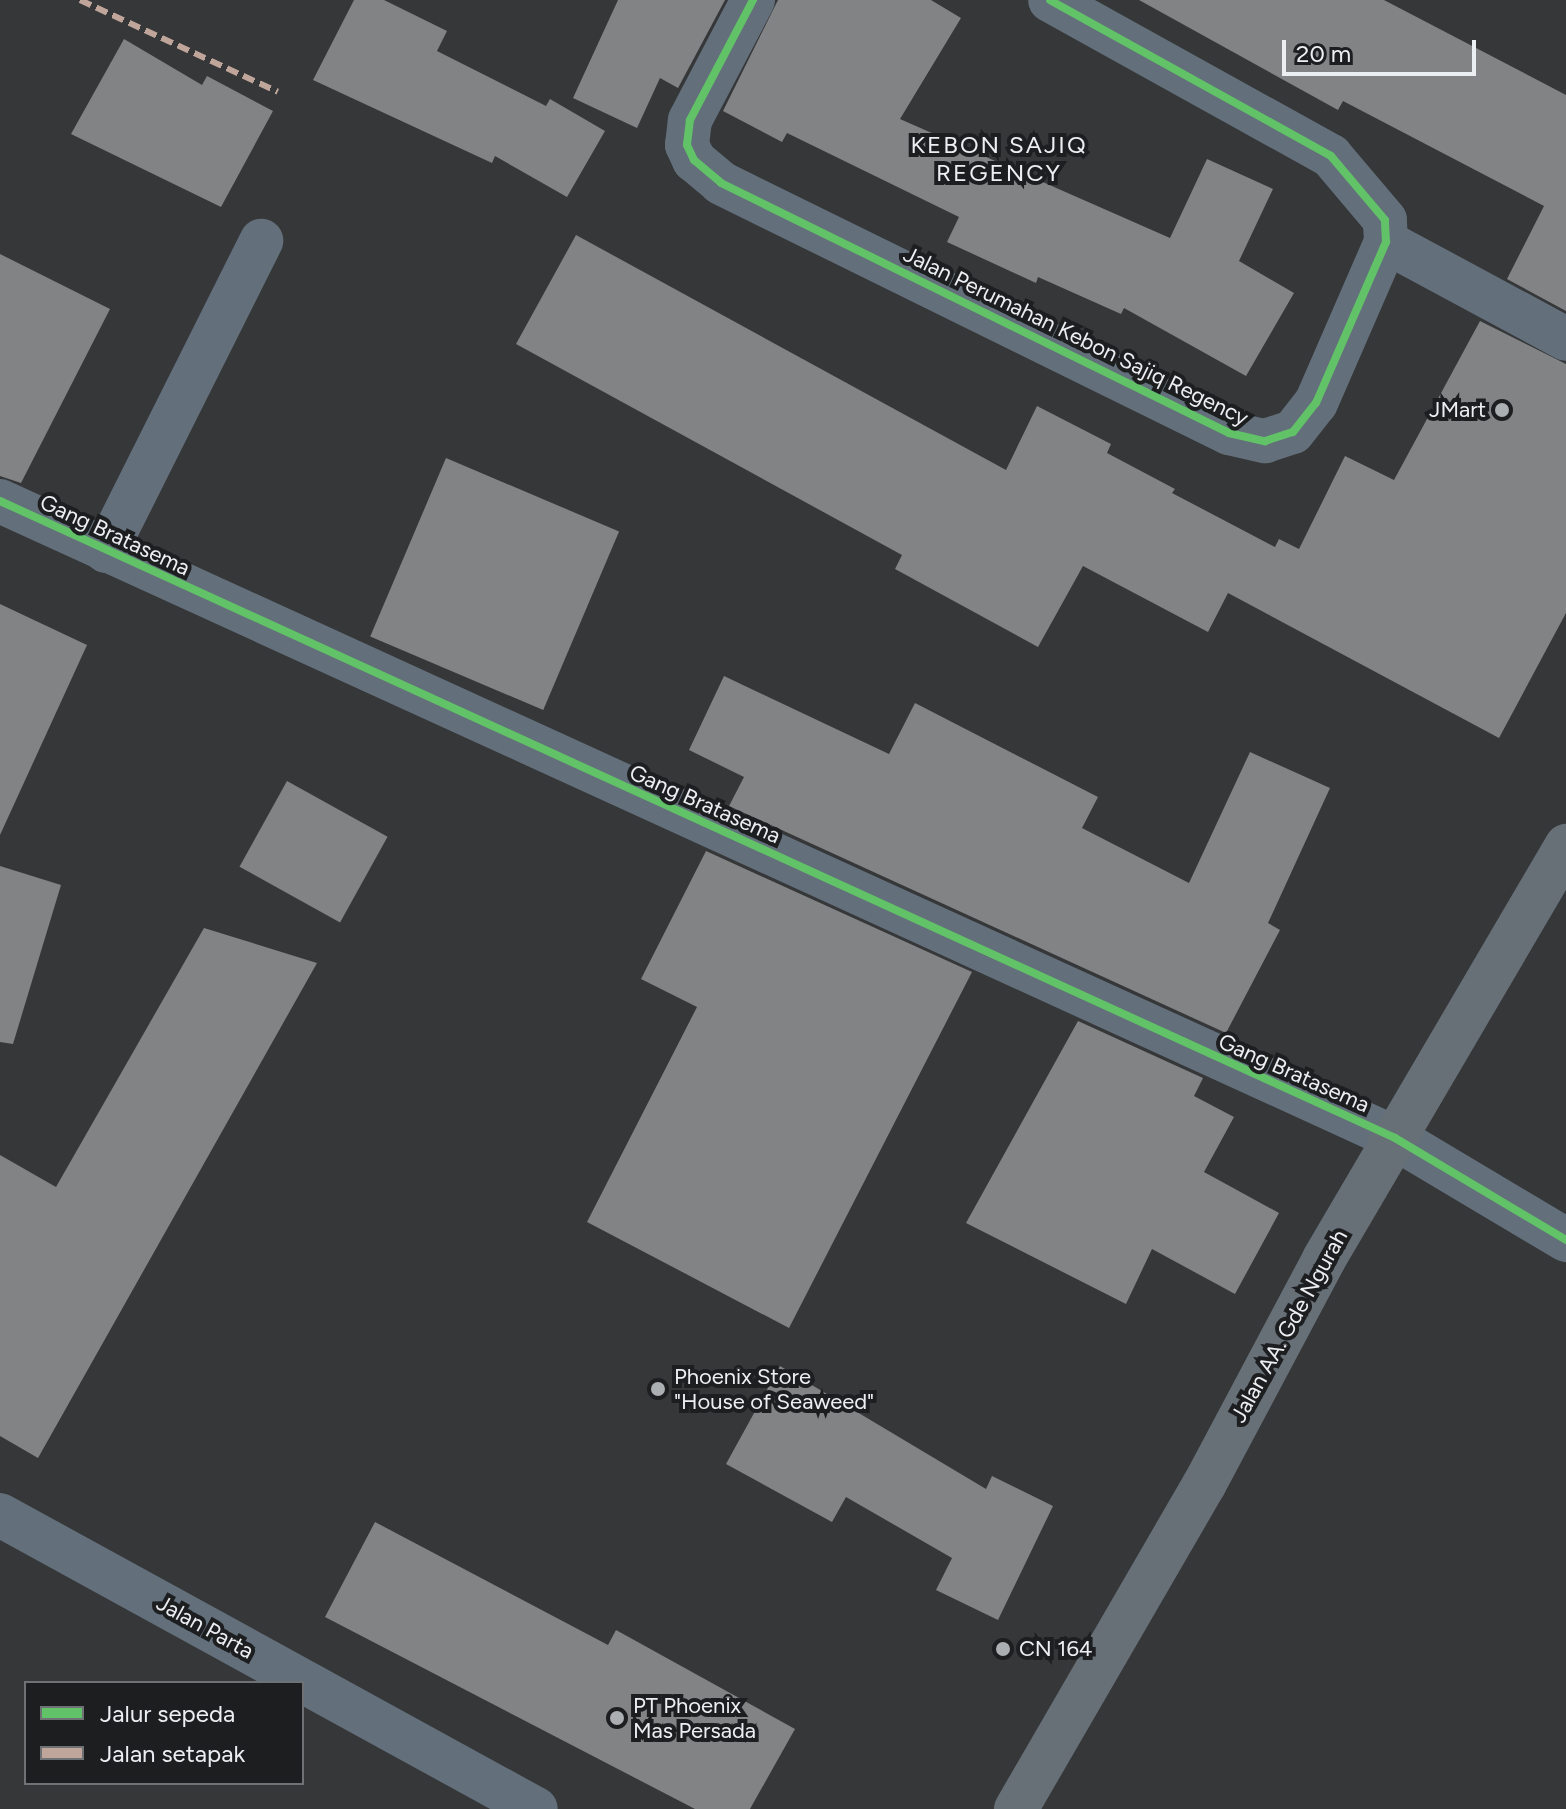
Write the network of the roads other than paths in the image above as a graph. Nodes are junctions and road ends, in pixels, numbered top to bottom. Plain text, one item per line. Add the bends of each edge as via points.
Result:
1 (753, 0) edge
2 (1050, 0) edge
3 (261, 241) dead end
4 (1386, 242) junction
5 (1566, 339) edge
6 (0, 501) edge
7 (106, 551) junction
8 (1566, 846) edge
9 (1395, 1138) junction
10 (1566, 1240) edge
11 (0, 1515) edge
12 (303, 1681) edge
13 (304, 1682) edge
14 (536, 1809) edge
15 (1016, 1809) edge

1 - 4 street, Jalan Perumahan Kebon Sajiq Regency via 690,120 687,145 694,160 721,183 1244,439 1265,441 1293,432 1316,403
2 - 4 street via 1331,156 1385,220
3 - 7 street
4 - 5 street
6 - 7 street, Gang Bratasema
7 - 9 street, Gang Bratasema
8 - 9 main road, Jalan AA. Gde Ngurah
9 - 10 street, Gang Bratasema
9 - 15 main road, Jalan AA. Gde Ngurah
11 - 12 street, Jalan Parta
13 - 14 street, Jalan Parta

